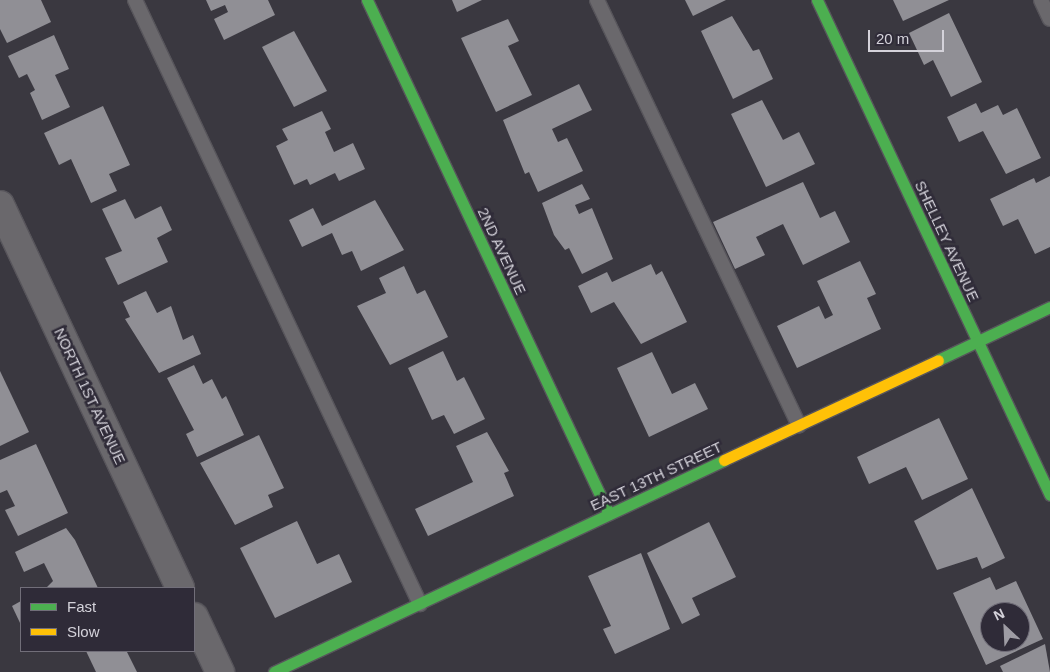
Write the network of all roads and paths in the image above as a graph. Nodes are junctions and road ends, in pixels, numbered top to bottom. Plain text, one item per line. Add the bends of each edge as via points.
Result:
1 (135, 0) edge
2 (367, 0) edge
3 (597, 0) edge
4 (817, 0) edge
5 (1041, 0) edge
6 (1050, 19) edge
7 (0, 205) edge
8 (1050, 307) edge
9 (978, 342) junction
10 (799, 426) junction
11 (1050, 495) edge
12 (609, 514) junction
13 (180, 587) edge
14 (420, 604) junction
15 (195, 619) edge
16 (220, 672) edge
17 (274, 672) edge

1 - 14 lane
2 - 12 street, 2ND AVENUE
3 - 10 lane
4 - 9 street, SHELLEY AVENUE
5 - 6 lane
7 - 13 street, NORTH 1ST AVENUE
8 - 9 street, EAST 13TH STREET
9 - 10 street, EAST 13TH STREET
9 - 11 street, SHELLEY AVENUE
10 - 12 street, EAST 13TH STREET
12 - 14 street, EAST 13TH STREET
14 - 17 street, EAST 13TH STREET
15 - 16 street

